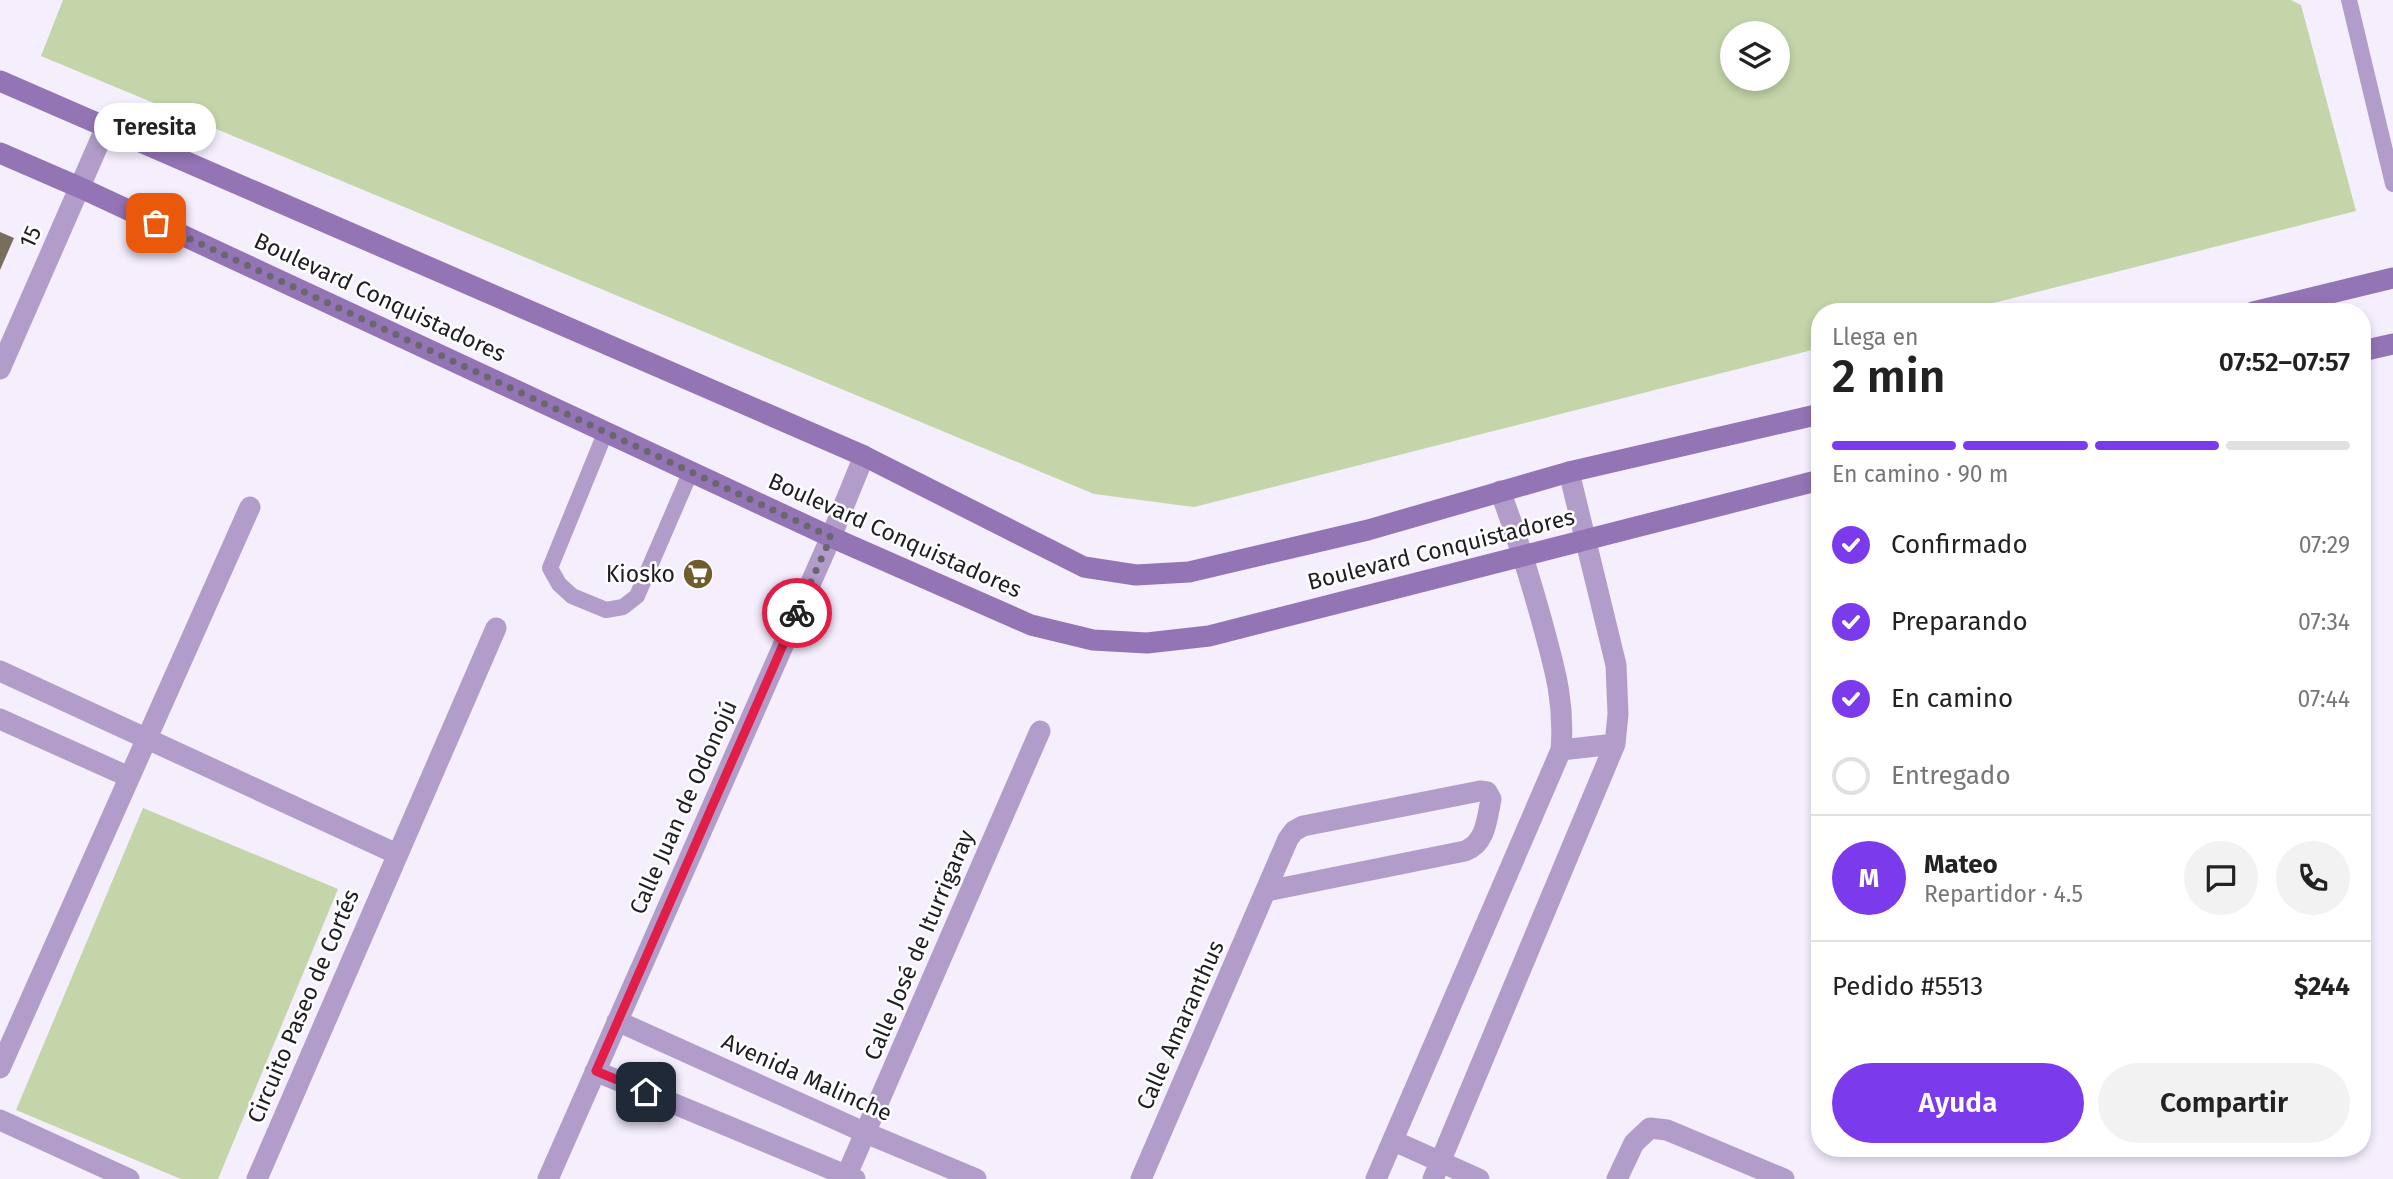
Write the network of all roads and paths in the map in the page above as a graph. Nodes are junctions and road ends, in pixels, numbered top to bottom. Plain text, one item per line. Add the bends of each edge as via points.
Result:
1 (2349, 0) edge
2 (0, 81) edge
3 (106, 127) junction
4 (0, 153) edge
5 (2393, 184) edge
6 (81, 188) junction
7 (2393, 278) edge
8 (2290, 303) edge
9 (6, 337) edge
10 (2393, 344) edge
11 (2371, 349) edge
12 (0, 369) edge
13 (1811, 416) edge
14 (606, 431) junction
15 (864, 456) junction
16 (691, 471) junction
17 (1569, 472) junction
18 (1811, 483) edge
19 (1500, 491) junction
20 (250, 507) dead end
21 (831, 537) junction
22 (1586, 540) junction
23 (1524, 555) junction
24 (496, 628) dead end
25 (0, 671) edge
26 (0, 719) edge
27 (1040, 731) dead end
28 (146, 739) junction
29 (1615, 744) junction
30 (1561, 750) junction
31 (129, 777) junction
32 (397, 854) junction
33 (1267, 891) junction
34 (617, 1021) junction
35 (0, 1068) edge
36 (596, 1071) junction
37 (0, 1121) edge
38 (866, 1133) junction
39 (1394, 1141) junction
40 (1437, 1171) edge
41 (849, 1178) edge
42 (129, 1179) edge
43 (257, 1179) edge
44 (548, 1179) edge
45 (976, 1179) edge
46 (1141, 1179) edge
47 (1376, 1179) edge
48 (1479, 1179) edge
49 (1617, 1179) edge
50 (1784, 1179) edge

1 - 5 lane
2 - 3 street, Boulevard Conquistadores
3 - 6 street, 15
3 - 15 street, Boulevard Conquistadores
4 - 6 street, Boulevard Conquistadores
6 - 9 street, 15
6 - 14 street, Boulevard Conquistadores
7 - 8 street
9 - 12 street, 15
10 - 11 street
13 - 17 street, Boulevard Conquistadores
14 - 16 street, Boulevard Conquistadores
14 - 16 lane via 550,568 572,596 606,610 623,607 636,596
15 - 19 street, Boulevard Conquistadores via 1084,567 1136,575 1189,572 1368,530
15 - 21 street, Calle Juan de Odonojú
16 - 21 street, Boulevard Conquistadores
17 - 19 street, Boulevard Conquistadores
17 - 22 street
18 - 22 street, Boulevard Conquistadores
19 - 23 street
20 - 28 street
21 - 23 street, Boulevard Conquistadores via 1031,625 1093,640 1147,643 1209,636
21 - 34 street, Calle Juan de Odonojú
22 - 23 street, Boulevard Conquistadores
22 - 29 street via 1616,665
23 - 30 street via 1560,687
24 - 32 street, Circuito Paseo de Cortés
25 - 28 street
26 - 31 street
27 - 38 street, Calle José de Iturrigaray
28 - 31 street
28 - 32 street
29 - 30 street
29 - 40 street
30 - 39 street
31 - 35 street
32 - 43 street, Circuito Paseo de Cortés
33 - 33 street, Calle Amaranthus via 1288,839 1303,827 1480,790 1491,799 1482,838 1474,848
33 - 46 street, Calle Amaranthus
34 - 36 street, Calle Juan de Odonojú
34 - 38 street, Avenida Malinche
36 - 41 street
36 - 44 street, Calle Juan de Odonojú
37 - 42 street
38 - 41 street, Calle José de Iturrigaray
38 - 45 street, Avenida Malinche
39 - 40 street
39 - 47 street
40 - 48 street
49 - 50 street via 1634,1143 1650,1128 1667,1130

